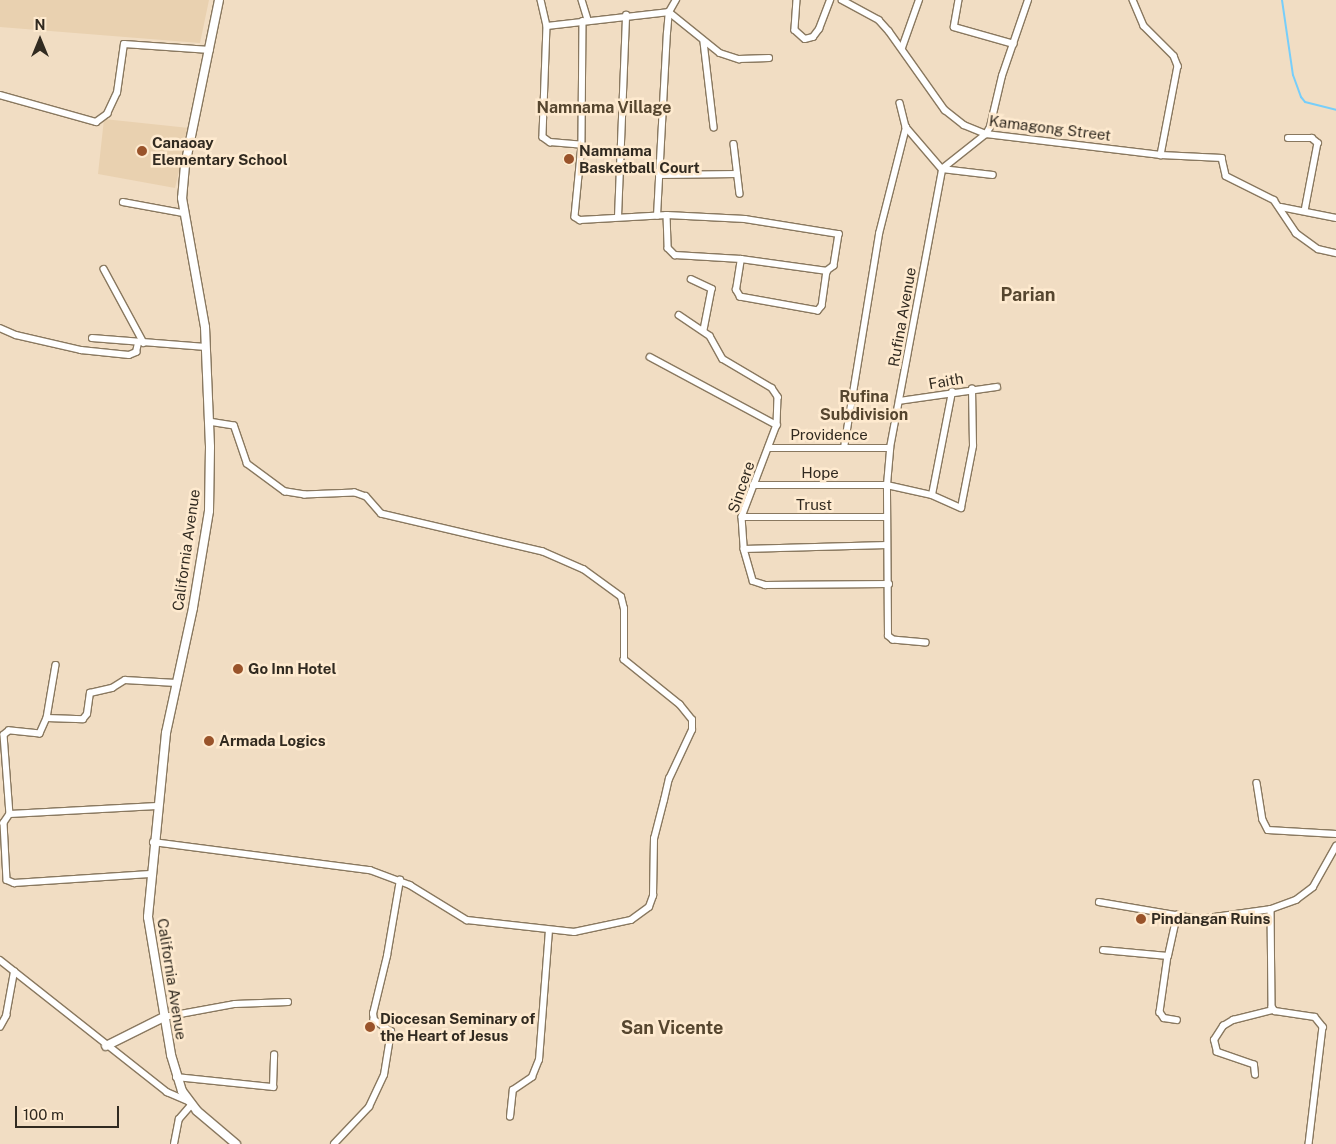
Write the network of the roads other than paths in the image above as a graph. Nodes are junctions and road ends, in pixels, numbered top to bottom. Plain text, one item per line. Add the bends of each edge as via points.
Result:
1 (220, 0) edge
2 (541, 0) edge
3 (582, 0) edge
4 (676, 0) edge
5 (797, 0) edge
6 (830, 0) edge
7 (842, 0) edge
8 (919, 0) edge
9 (959, 0) edge
10 (1028, 0) edge
11 (1133, 0) edge
12 (669, 12) junction
13 (626, 15) junction
14 (586, 21) junction
15 (547, 26) junction
16 (704, 42) junction
17 (1014, 44) junction
18 (902, 48) junction
19 (210, 50) junction
20 (769, 58) dead end
21 (0, 96) edge
22 (900, 103) dead end
23 (714, 127) dead end
24 (906, 127) junction
25 (986, 134) junction
26 (1288, 138) dead end
27 (734, 144) dead end
28 (582, 145) junction
29 (1161, 155) junction
30 (942, 169) junction
31 (737, 174) junction
32 (659, 175) junction
33 (993, 175) dead end
34 (740, 194) dead end
35 (123, 202) dead end
36 (1281, 207) junction
37 (1305, 211) junction
38 (183, 213) junction
39 (667, 215) junction
40 (657, 216) junction
41 (618, 218) junction
42 (1336, 218) edge
43 (1336, 253) edge
44 (741, 259) junction
45 (104, 269) dead end
46 (827, 271) junction
47 (691, 279) dead end
48 (679, 315) dead end
49 (0, 328) edge
50 (704, 330) junction
51 (92, 338) dead end
52 (141, 343) junction
53 (206, 347) junction
54 (650, 357) dead end
55 (997, 387) dead end
56 (972, 389) junction
57 (952, 392) junction
58 (899, 401) junction
59 (209, 422) junction
60 (777, 425) junction
61 (768, 448) junction
62 (844, 448) junction
63 (890, 448) junction
64 (754, 485) junction
65 (887, 485) junction
66 (932, 495) junction
67 (742, 517) junction
68 (887, 517) junction
69 (887, 545) junction
70 (744, 549) junction
71 (888, 584) junction
72 (926, 643) dead end
73 (56, 665) dead end
74 (176, 683) junction
75 (47, 718) junction
76 (1257, 783) dead end
77 (157, 806) junction
78 (10, 814) junction
79 (1336, 834) edge
80 (153, 842) junction
81 (1336, 846) edge
82 (150, 874) junction
83 (400, 880) junction
84 (1099, 902) dead end
85 (1271, 909) junction
86 (1177, 916) junction
87 (550, 931) junction
88 (1103, 950) dead end
89 (1168, 956) junction
90 (0, 960) edge
91 (14, 972) junction
92 (288, 1002) dead end
93 (1273, 1010) junction
94 (164, 1017) junction
95 (1177, 1020) dead end
96 (0, 1027) edge
97 (106, 1046) junction
98 (274, 1055) dead end
99 (1256, 1075) dead end
100 (176, 1077) junction
101 (190, 1103) junction
102 (510, 1117) dead end
103 (174, 1144) edge
104 (236, 1144) edge
105 (334, 1144) edge
106 (1309, 1144) edge

1 - 19 street, California Avenue
2 - 15 street
3 - 14 street
4 - 12 street
5 - 6 street via 795,30 805,38 812,37 819,29
7 - 18 street, Kamagong Street via 879,20
8 - 18 street
9 - 17 street via 954,27
10 - 17 street
11 - 29 street via 1144,26 1177,62
12 - 13 street
12 - 16 street
12 - 32 street
13 - 14 street
13 - 41 street
14 - 15 street
14 - 28 street
15 - 28 street via 543,137 550,142
16 - 20 street via 732,58
16 - 23 street
17 - 25 street
18 - 25 street, Kamagong Street via 945,110 964,125
19 - 21 street via 124,44 117,93 107,114 96,122
19 - 38 street, California Avenue via 185,165
22 - 24 street
24 - 30 street
24 - 62 street via 879,234
25 - 29 street, Kamagong Street
25 - 30 street
26 - 37 street via 1312,138 1318,143
27 - 31 street
28 - 41 street via 575,214 580,220
29 - 36 street, Kamagong Street via 1222,158 1226,176 1267,195
30 - 33 street
30 - 58 street, Rufina Avenue
31 - 32 street
31 - 34 street
32 - 40 street
35 - 38 street
36 - 37 street
36 - 43 street via 1296,233 1318,249
37 - 42 street
38 - 53 street, California Avenue via 202,307
39 - 40 street
39 - 44 street via 668,248 672,254
39 - 46 street via 745,219 836,232 839,237 837,253 834,266
40 - 41 street
44 - 46 street
44 - 46 street via 736,290 740,297 812,312 822,306
45 - 52 street
47 - 50 street via 712,289
48 - 50 street, Sincere
49 - 52 street via 16,335 81,350 129,355 136,352
50 - 60 street, Sincere via 723,359 775,391 778,397
51 - 52 street
52 - 53 street
53 - 59 street, California Avenue
54 - 60 street
55 - 56 street, Faith
56 - 57 street, Faith
56 - 66 street, Hope via 973,446 962,506 956,508
57 - 58 street, Faith
57 - 66 street
58 - 63 street, Rufina Avenue
59 - 74 street, California Avenue via 209,511 193,608
59 - 87 street via 234,426 247,464 285,492 305,495 355,493 366,497 381,514 560,559 584,570 621,597 624,660 685,710 692,720 691,738 669,779 654,840 653,896 649,907 631,920 571,933
60 - 61 street, Sincere
61 - 62 street, Providence
61 - 64 street, Sincere
62 - 63 street, Providence
63 - 65 street, Rufina Avenue
64 - 65 street, Hope
64 - 67 street, Sincere
65 - 66 street, Hope
65 - 68 street, Rufina Avenue
67 - 68 street, Trust
67 - 70 street, Sincere
68 - 69 street, Rufina Avenue
69 - 70 street
69 - 71 street, Rufina Avenue
70 - 71 street, Sincere via 749,575 757,584
71 - 72 street, Rufina Avenue via 888,636 894,640
73 - 75 street
74 - 75 street via 125,680 112,688 90,694 87,714 83,719
74 - 77 street, California Avenue
75 - 78 street via 40,734 9,731 4,735
76 - 79 street via 1262,820 1268,830
77 - 78 street
77 - 80 street, California Avenue
78 - 82 street via 4,824 5,874 9,882
80 - 82 street, California Avenue
80 - 83 street via 362,869
81 - 85 street via 1313,888 1296,900
82 - 94 street, California Avenue via 148,924
83 - 87 street via 467,920
83 - 105 street via 373,1014 374,1020 391,1032 384,1075 369,1107
84 - 86 street
85 - 86 street via 1230,917
85 - 93 street
86 - 89 street
87 - 102 street via 539,1060 532,1076 513,1090
88 - 89 street
89 - 95 street via 1160,1012 1164,1018
90 - 91 street
91 - 96 street via 6,1016
91 - 97 street
92 - 94 street via 235,1004
93 - 99 street via 1233,1020 1223,1026 1214,1040 1217,1052 1254,1065
93 - 106 street via 1315,1017 1324,1027
94 - 97 street
94 - 100 street, California Avenue
97 - 101 street via 167,1092
98 - 100 street via 273,1087
100 - 101 street, California Avenue
101 - 103 street via 179,1119
101 - 104 street

